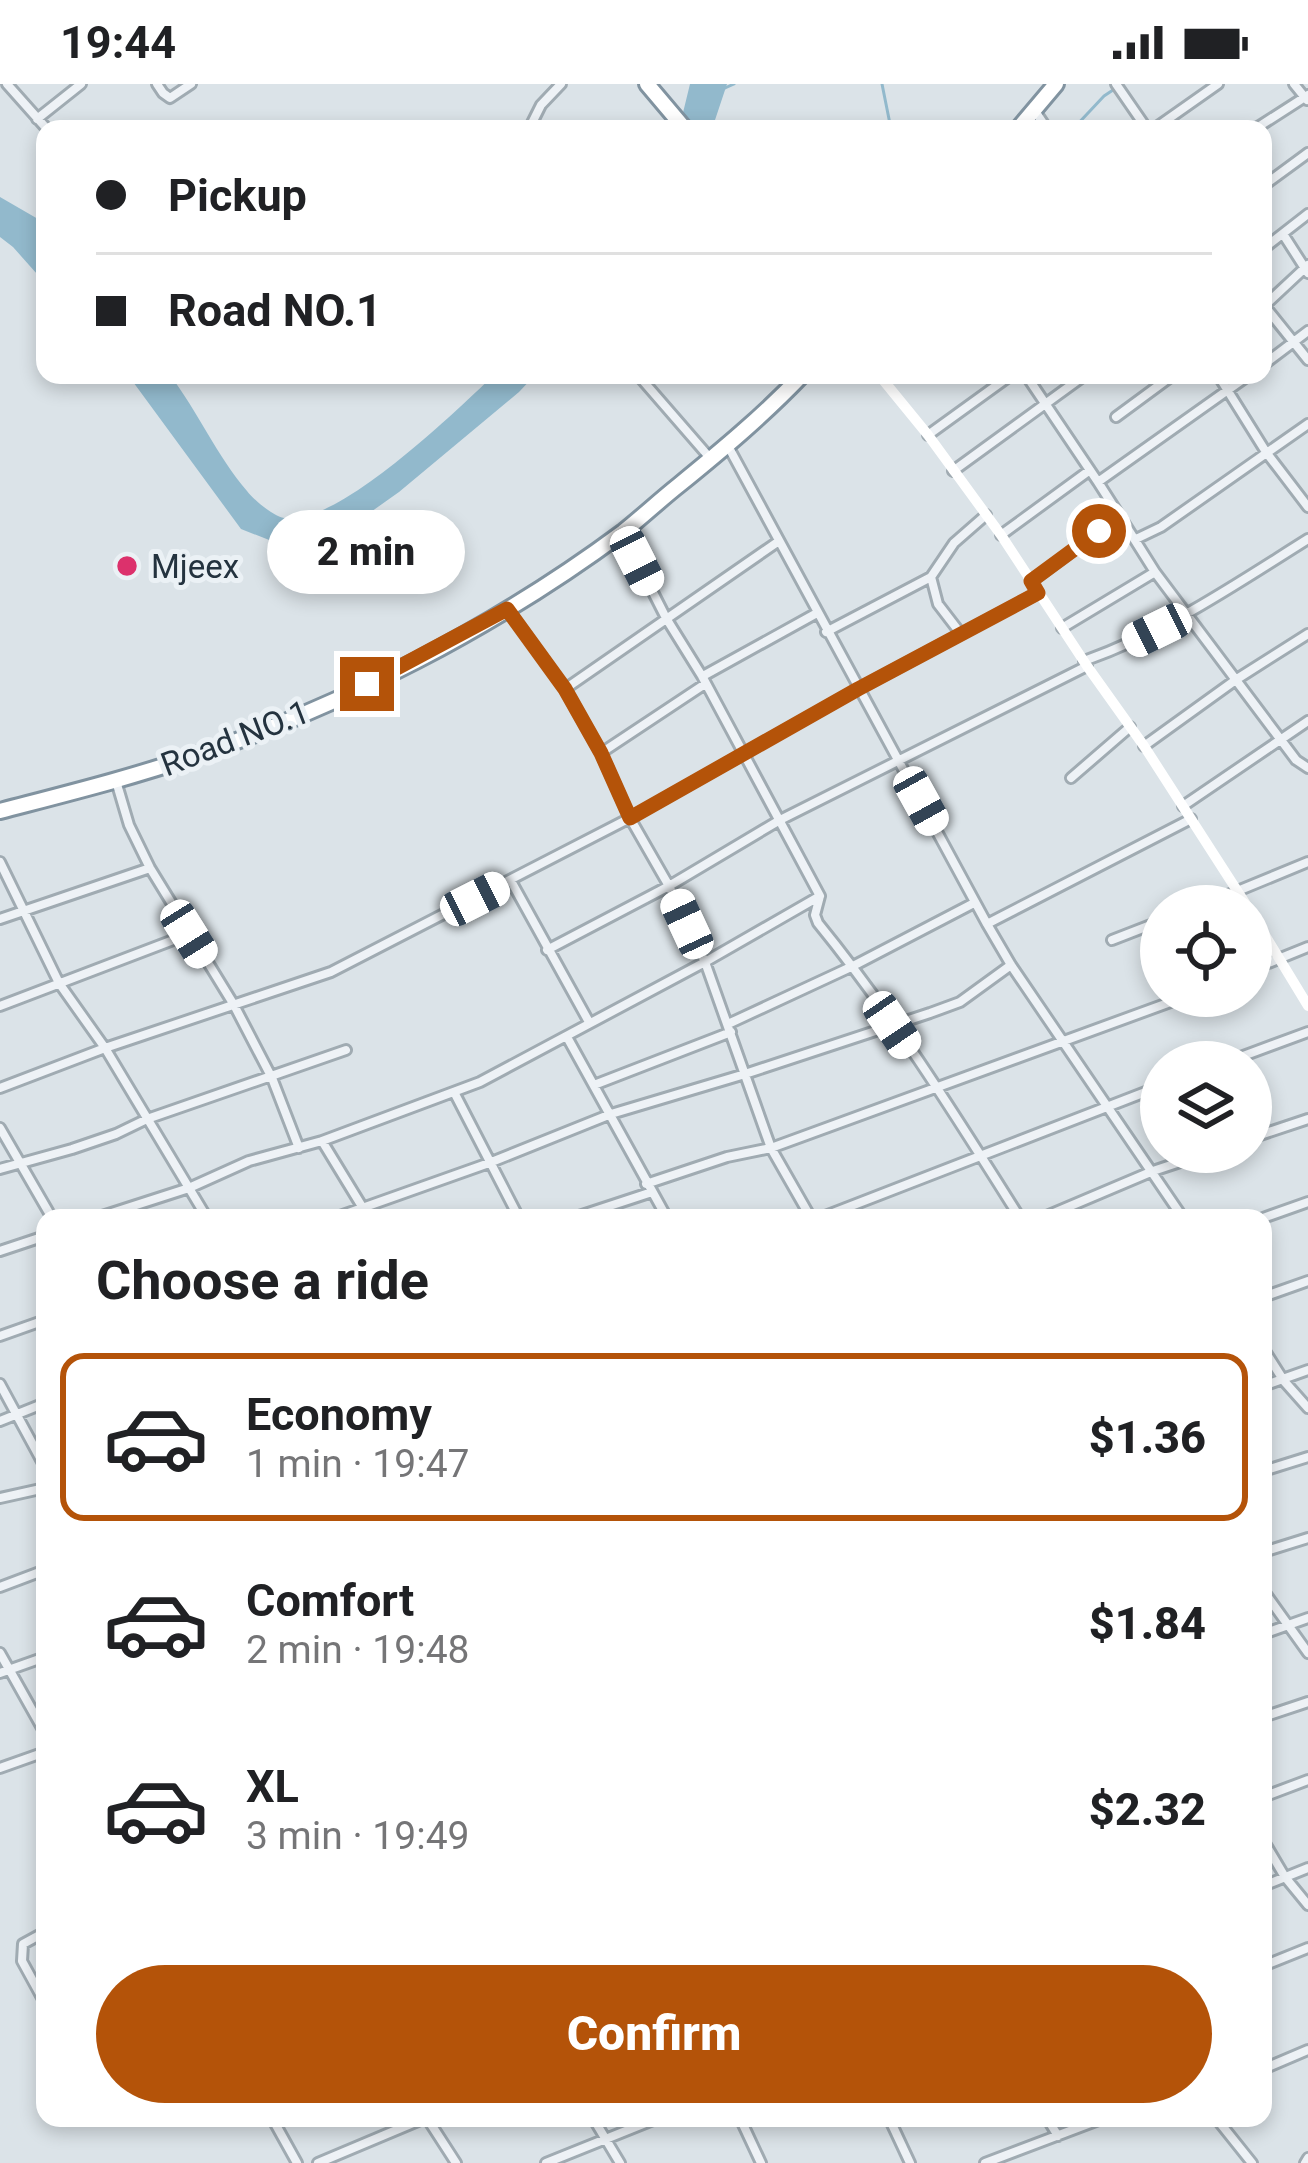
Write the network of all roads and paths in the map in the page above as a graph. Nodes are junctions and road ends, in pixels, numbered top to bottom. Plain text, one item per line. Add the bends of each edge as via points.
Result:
1 (7, 84) edge
2 (81, 84) edge
3 (157, 84) edge
4 (191, 84) edge
5 (561, 84) edge
6 (647, 84) edge
7 (1055, 84) edge
8 (1116, 84) edge
9 (1218, 84) edge
10 (1294, 84) edge
11 (1307, 97) edge
12 (1034, 110) junction
13 (37, 119) joint
14 (534, 120) edge
15 (677, 120) edge
16 (1026, 120) edge
17 (1041, 120) edge
18 (1143, 120) edge
19 (1164, 120) edge
20 (1270, 120) edge
21 (1308, 153) edge
22 (1272, 179) edge
23 (1308, 214) edge
24 (1283, 233) junction
25 (1272, 242) edge
26 (1307, 269) edge
27 (1272, 298) edge
28 (1272, 315) edge
29 (1308, 332) edge
30 (1293, 343) junction
31 (1272, 358) edge
32 (1308, 360) edge
33 (646, 384) edge
34 (793, 384) edge
35 (886, 384) edge
36 (999, 384) edge
37 (1032, 384) edge
38 (1073, 384) edge
39 (1161, 384) edge
40 (1224, 384) edge
41 (1236, 384) edge
42 (1228, 390) junction
43 (1046, 404) junction
44 (1116, 417) dead end
45 (1308, 424) edge
46 (928, 435) junction
47 (728, 446) junction
48 (1266, 452) junction
49 (711, 460) junction
50 (1090, 470) junction
51 (953, 471) junction
52 (1098, 482) junction
53 (1308, 507) edge
54 (986, 515) junction
55 (1121, 518) junction
56 (622, 532) junction
57 (1001, 535) junction
58 (1308, 538) edge
59 (1136, 539) junction
60 (779, 542) junction
61 (1155, 572) junction
62 (931, 577) junction
63 (1035, 587) junction
64 (507, 609) junction
65 (817, 613) junction
66 (1187, 616) junction
67 (666, 618) junction
68 (1062, 628) junction
69 (826, 632) junction
70 (962, 634) junction
71 (1308, 634) edge
72 (1085, 663) junction
73 (1237, 679) junction
74 (703, 680) junction
75 (565, 689) junction
76 (858, 689) junction
77 (1308, 721) edge
78 (1130, 727) junction
79 (1282, 740) junction
80 (1144, 746) junction
81 (601, 753) junction
82 (742, 754) junction
83 (899, 762) junction
84 (1308, 768) edge
85 (1071, 778) dead end
86 (116, 782) junction
87 (1183, 806) junction
88 (0, 811) edge
89 (630, 818) junction
90 (1191, 819) junction
91 (780, 820) junction
92 (0, 862) edge
93 (1308, 862) edge
94 (150, 868) junction
95 (511, 881) junction
96 (1235, 885) edge
97 (1253, 885) edge
98 (669, 886) junction
99 (820, 896) junction
100 (974, 903) junction
101 (23, 911) junction
102 (0, 920) edge
103 (987, 924) junction
104 (1140, 929) edge
105 (189, 934) junction
106 (1112, 940) dead end
107 (1308, 946) edge
108 (547, 950) junction
109 (1272, 950) edge
110 (1277, 959) junction
111 (1272, 961) edge
112 (706, 962) junction
113 (1011, 965) junction
114 (853, 966) junction
115 (59, 983) junction
116 (234, 1005) junction
117 (0, 1006) edge
118 (1308, 1006) edge
119 (1140, 1013) edge
120 (589, 1022) junction
121 (892, 1025) junction
122 (730, 1028) junction
123 (1308, 1032) edge
124 (567, 1037) junction
125 (1063, 1041) junction
126 (1272, 1045) edge
127 (106, 1048) junction
128 (346, 1050) dead end
129 (745, 1073) junction
130 (272, 1078) junction
131 (594, 1085) junction
132 (0, 1088) edge
133 (936, 1089) junction
134 (454, 1092) junction
135 (1140, 1094) edge
136 (1107, 1106) junction
137 (611, 1114) junction
138 (148, 1119) junction
139 (1308, 1119) edge
140 (0, 1128) edge
141 (1272, 1131) edge
142 (322, 1142) junction
143 (299, 1148) junction
144 (772, 1148) junction
145 (1140, 1153) edge
146 (981, 1156) junction
147 (20, 1162) junction
148 (489, 1162) junction
149 (0, 1168) edge
150 (1151, 1173) edge
151 (1154, 1173) edge
152 (189, 1188) junction
153 (649, 1188) junction
154 (1308, 1202) edge
155 (364, 1208) junction
156 (47, 1209) edge
157 (124, 1209) edge
158 (202, 1209) edge
159 (361, 1209) edge
160 (515, 1209) edge
161 (596, 1209) edge
162 (662, 1209) edge
163 (810, 1209) edge
164 (840, 1209) edge
165 (1012, 1209) edge
166 (1064, 1209) edge
167 (1177, 1209) edge
168 (1272, 1215) edge
169 (36, 1239) edge
170 (0, 1251) edge
171 (1308, 1281) edge
172 (1272, 1294) edge
173 (36, 1324) edge
174 (0, 1336) edge
175 (1272, 1362) edge
176 (1308, 1370) edge
177 (1284, 1381) junction
178 (0, 1384) edge
179 (1272, 1384) edge
180 (36, 1407) edge
181 (1308, 1408) edge
182 (16, 1415) junction
183 (0, 1421) edge
184 (36, 1451) edge
185 (1308, 1457) edge
186 (1272, 1468) edge
187 (36, 1490) edge
188 (0, 1498) edge
189 (1308, 1538) edge
190 (1272, 1549) edge
191 (36, 1573) edge
192 (0, 1587) edge
193 (1272, 1602) edge
194 (1308, 1618) edge
195 (1289, 1625) junction
196 (1272, 1631) edge
197 (0, 1653) edge
198 (1308, 1653) edge
199 (36, 1661) edge
200 (10, 1669) junction
201 (0, 1673) edge
202 (1308, 1702) edge
203 (1272, 1714) edge
204 (36, 1717) edge
205 (36, 1754) edge
206 (0, 1768) edge
207 (1308, 1780) edge
208 (1272, 1794) edge
209 (1272, 1855) edge
210 (1308, 1868) edge
211 (1285, 1876) junction
212 (1272, 1882) edge
213 (1308, 1905) edge
214 (36, 1937) edge
215 (1308, 1948) edge
216 (1272, 1962) edge
217 (36, 1987) edge
218 (1308, 2050) edge
219 (1272, 2065) edge
220 (277, 2127) edge
221 (404, 2127) edge
222 (432, 2127) edge
223 (598, 2127) edge
224 (635, 2127) edge
225 (744, 2127) edge
226 (893, 2127) edge
227 (1053, 2127) edge
228 (1081, 2127) edge
229 (1222, 2127) edge
230 (1058, 2136) junction
231 (605, 2139) junction
232 (297, 2163) edge
233 (318, 2163) edge
234 (456, 2163) edge
235 (546, 2163) edge
236 (620, 2163) edge
237 (761, 2163) edge
238 (910, 2163) edge
239 (985, 2163) edge
240 (1252, 2163) edge

1 - 13 street
2 - 13 street
3 - 4 street via 170,98
5 - 14 street
6 - 15 highway
7 - 12 highway
8 - 18 street
9 - 19 street
10 - 11 street
11 - 20 street
12 - 16 highway
12 - 17 street
21 - 22 street
23 - 24 street
24 - 25 street
24 - 26 street
26 - 27 street
28 - 30 street
29 - 30 street
30 - 31 street
30 - 32 street
33 - 49 street
34 - 47 highway, Road NO.1
35 - 46 street
36 - 46 street
37 - 43 street
38 - 43 street
39 - 44 street
40 - 42 street
41 - 42 street
42 - 48 street
42 - 52 street
43 - 50 street
43 - 51 street
45 - 48 street
46 - 51 street
47 - 49 highway, Road NO.1
47 - 60 street
48 - 53 street
48 - 59 street
49 - 56 highway, Road NO.1
50 - 52 street
50 - 57 street
51 - 54 street
52 - 55 street
54 - 57 street
54 - 62 street
55 - 59 street
55 - 63 street
56 - 64 highway, Road NO.1
56 - 67 street
57 - 63 street
58 - 66 street
59 - 61 street
60 - 65 street
60 - 67 street
61 - 66 street
61 - 68 street
62 - 69 street
62 - 70 street via 938,604
63 - 68 street
63 - 70 street
64 - 75 street
64 - 86 highway, Road NO.1 via 304,714
65 - 69 street
65 - 74 street
66 - 72 street
66 - 73 street
67 - 74 street
67 - 75 street
68 - 72 street
69 - 76 street
70 - 76 street
71 - 73 street
72 - 78 street
72 - 83 street
73 - 79 street
73 - 80 street
74 - 81 street
74 - 82 street
75 - 81 street
76 - 82 street
76 - 83 street
77 - 79 street
78 - 80 street
78 - 85 street
79 - 84 street
79 - 87 street
80 - 87 street
81 - 89 street
82 - 89 street
82 - 91 street
83 - 91 street
83 - 100 street
86 - 88 highway, Road NO.1
86 - 94 street
87 - 90 street
89 - 95 street
89 - 98 street
90 - 96 street
90 - 103 street
91 - 98 street
91 - 99 street
92 - 101 street
93 - 97 street
94 - 101 street
94 - 105 street
95 - 108 street
95 - 116 street via 331,972
98 - 108 street
98 - 112 street
99 - 112 street
99 - 114 street via 818,923
100 - 103 street
100 - 114 street
101 - 102 street
101 - 115 street
103 - 113 street
104 - 106 street
105 - 115 street
105 - 116 street
107 - 110 street
108 - 120 street
109 - 110 street
110 - 111 street
110 - 118 street
112 - 120 street
112 - 122 street
113 - 121 street via 960,1002
113 - 125 street
114 - 121 street
114 - 122 street
115 - 117 street
115 - 127 street
116 - 127 street
116 - 130 street
119 - 125 street
120 - 124 street
121 - 129 street
121 - 133 street
122 - 129 street
122 - 131 street
123 - 126 street
124 - 131 street
124 - 134 street
125 - 133 street
125 - 136 street
127 - 132 street
127 - 138 street
128 - 130 street
129 - 137 street
129 - 144 street
130 - 138 street
130 - 143 street
131 - 137 street
133 - 144 street
133 - 146 street
134 - 142 street
134 - 148 street
135 - 136 street
136 - 145 street
136 - 146 street
137 - 148 street
137 - 153 street
138 - 147 street
138 - 152 street
139 - 141 street
140 - 147 street
142 - 143 street
142 - 155 street
143 - 152 street
144 - 153 street
144 - 163 street
146 - 164 street
146 - 165 street
147 - 149 street
147 - 156 street
148 - 155 street
148 - 160 street
150 - 166 street
151 - 167 street
152 - 157 street
152 - 158 street
153 - 161 street
153 - 162 street
154 - 168 street
155 - 159 street
169 - 170 street
171 - 172 street
173 - 174 street
175 - 177 street
176 - 177 street
177 - 179 street
177 - 181 street
178 - 182 street
180 - 182 street
182 - 183 street
182 - 184 street
185 - 186 street
187 - 188 street
189 - 190 street
191 - 192 street
193 - 195 street
194 - 195 street
195 - 196 street
195 - 198 street
197 - 200 street
199 - 200 street
200 - 201 street
200 - 204 street
202 - 203 street
205 - 206 street
207 - 208 street
209 - 211 street
210 - 211 street
211 - 212 street
211 - 213 street
214 - 217 street via 23,1944 22,1961
215 - 216 street
218 - 219 street
220 - 232 street
221 - 233 street
222 - 234 street
223 - 231 street
224 - 231 street
225 - 237 street
226 - 238 street
227 - 230 street
228 - 230 street
229 - 240 street
230 - 239 street
231 - 235 street
231 - 236 street

